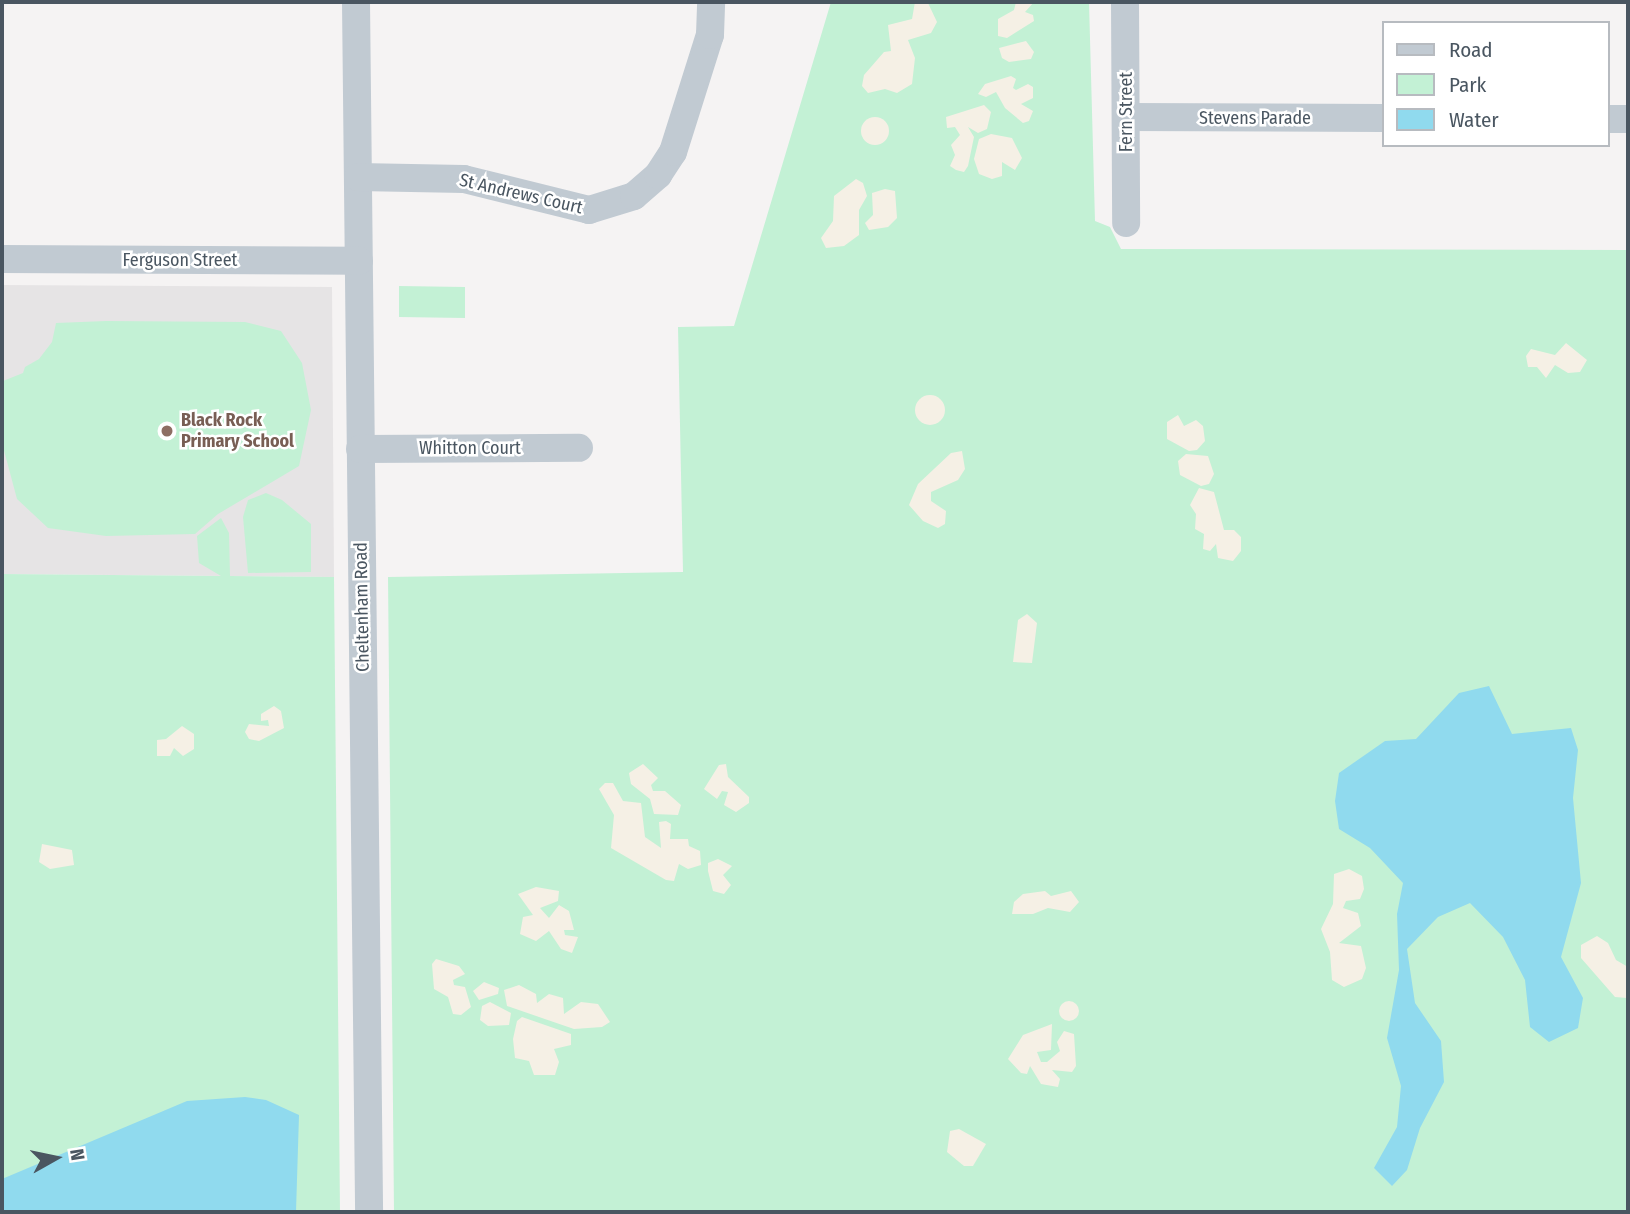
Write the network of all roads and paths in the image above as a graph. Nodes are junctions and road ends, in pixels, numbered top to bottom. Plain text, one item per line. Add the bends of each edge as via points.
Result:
1 (356, 2) edge
2 (711, 2) edge
3 (1125, 2) edge
4 (1126, 117) junction
5 (1382, 118) edge
6 (1609, 119) edge
7 (1628, 119) edge
8 (358, 177) junction
9 (1126, 223) dead end
10 (2, 259) edge
11 (359, 261) junction
12 (579, 447) dead end
13 (360, 449) junction
14 (369, 1212) edge

1 - 8 street, Cheltenham Road
2 - 8 street, St Andrews Court via 710,35 673,152 658,175 634,196 589,210 452,178
3 - 4 street, Fern Street
4 - 5 street, Stevens Parade
4 - 9 street, Fern Street
6 - 7 street
8 - 11 street, Cheltenham Road
10 - 11 street, Ferguson Street
11 - 13 street, Cheltenham Road
12 - 13 street, Whitton Court
13 - 14 street, Cheltenham Road

